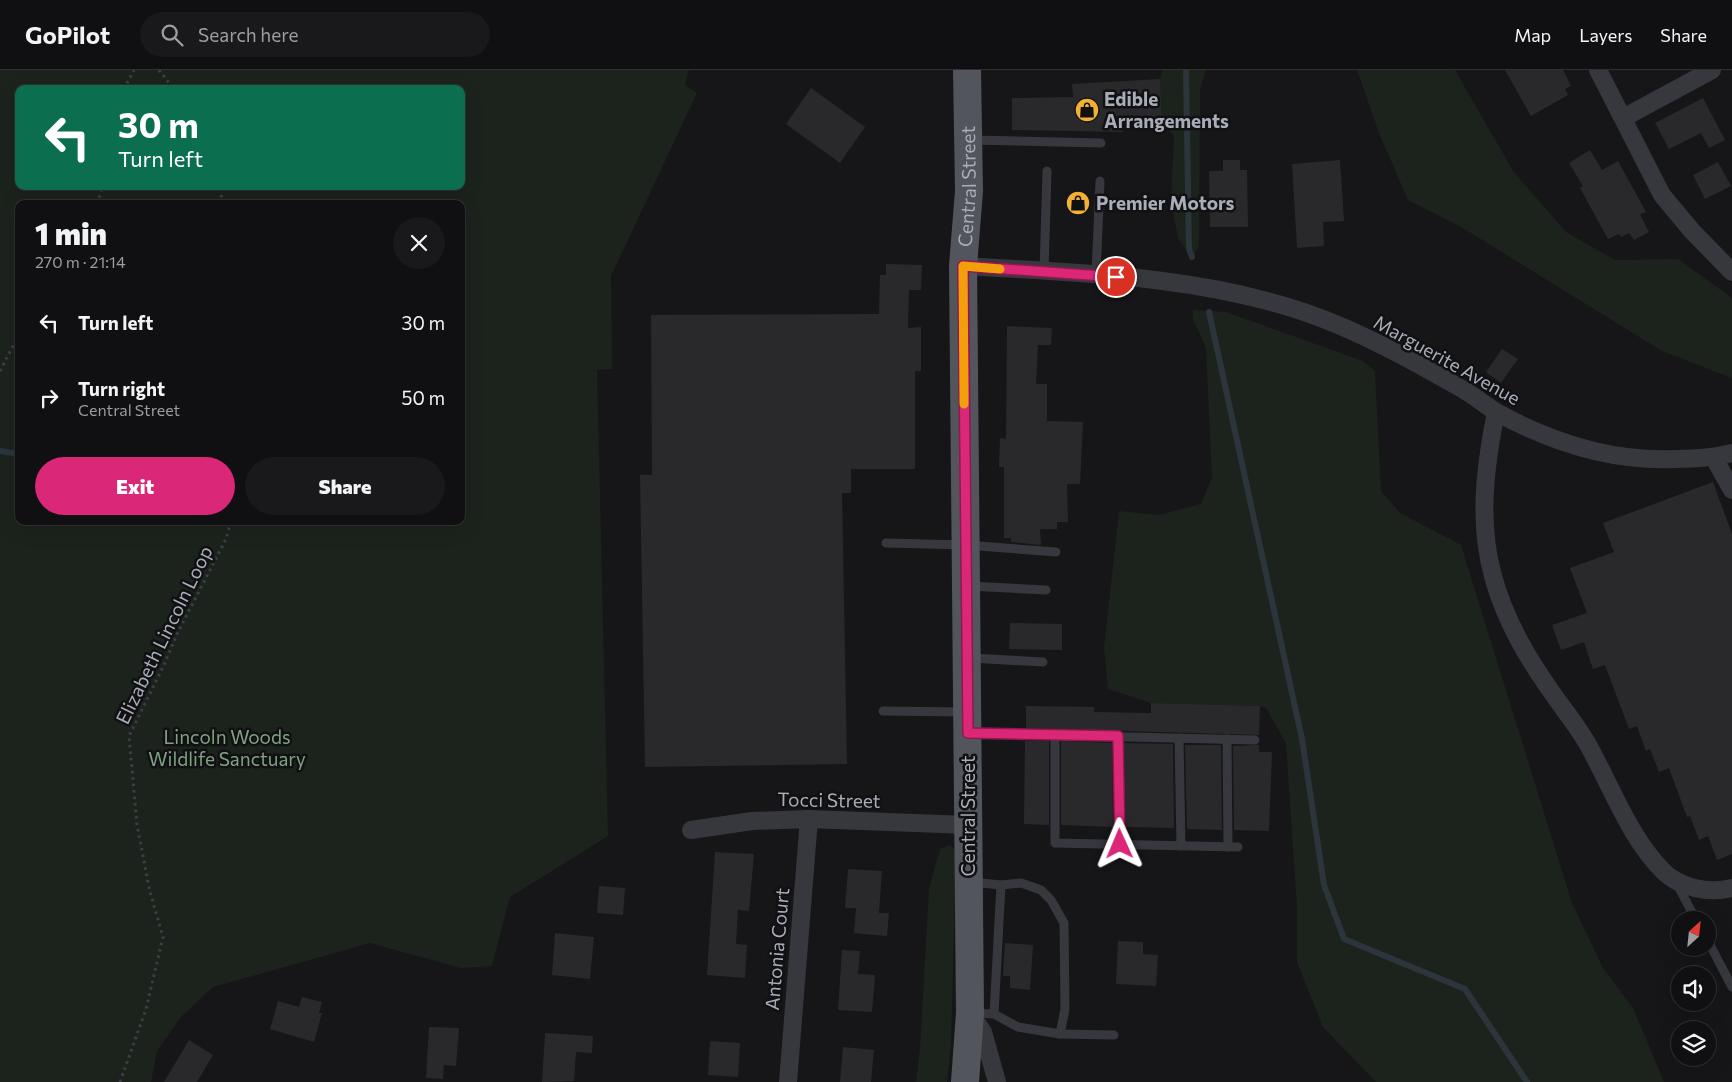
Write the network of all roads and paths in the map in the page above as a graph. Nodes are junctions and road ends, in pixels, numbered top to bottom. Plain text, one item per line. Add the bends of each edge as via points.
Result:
1 (134, 70) edge
2 (158, 70) edge
3 (967, 70) edge
4 (1598, 70) edge
5 (1712, 70) edge
6 (126, 85) edge
7 (171, 85) edge
8 (1623, 118) junction
9 (968, 140) junction
10 (1101, 143) dead end
11 (1047, 171) dead end
12 (1100, 180) dead end
13 (963, 266) junction
14 (1044, 272) junction
15 (1732, 272) edge
16 (1096, 276) junction
17 (15, 342) edge
18 (0, 372) edge
19 (1496, 412) junction
20 (1732, 453) edge
21 (1714, 458) junction
22 (1732, 490) edge
23 (230, 525) edge
24 (886, 543) dead end
25 (966, 545) junction
26 (1056, 552) dead end
27 (966, 586) junction
28 (1046, 590) dead end
29 (967, 658) junction
30 (1043, 662) dead end
31 (883, 711) dead end
32 (967, 723) junction
33 (1054, 735) junction
34 (1118, 736) junction
35 (1180, 738) junction
36 (1227, 739) junction
37 (1256, 740) dead end
38 (809, 818) junction
39 (968, 825) junction
40 (691, 830) dead end
41 (1120, 844) junction
42 (1181, 846) junction
43 (968, 882) junction
44 (1676, 882) junction
45 (1001, 885) junction
46 (1732, 888) edge
47 (1691, 911) edge
48 (1716, 956) edge
49 (1732, 987) edge
50 (982, 1013) junction
51 (1060, 1034) junction
52 (1114, 1035) dead end
53 (120, 1082) edge
54 (788, 1082) edge
55 (965, 1082) edge
56 (997, 1082) edge

1 - 6 path
2 - 7 path
3 - 9 main road, Central Street
4 - 8 street
5 - 8 street
8 - 15 street via 1662,195
9 - 10 lane
9 - 13 main road, Central Street via 969,192
11 - 14 lane
12 - 16 lane
13 - 14 street, Marguerite Avenue
13 - 25 main road, Central Street
14 - 16 street, Marguerite Avenue
16 - 19 street, Marguerite Avenue via 1175,281 1258,298 1306,313 1384,346
17 - 18 path
19 - 21 street, Marguerite Avenue via 1551,439 1601,454 1650,460
19 - 44 street via 1486,461 1484,530 1493,577 1512,630 1586,742 1639,841
20 - 21 street, Marguerite Avenue
21 - 22 street
23 - 53 path, Elizabeth Lincoln Loop via 226,539 129,736 137,825 163,937 146,1009
24 - 25 lane
25 - 26 lane
25 - 27 main road, Central Street
27 - 28 lane
27 - 29 main road, Central Street
29 - 30 lane
29 - 32 main road, Central Street
31 - 32 lane
32 - 33 lane
32 - 39 main road, Central Street
33 - 34 lane
33 - 41 lane via 1055,843
34 - 35 lane
34 - 41 lane
35 - 36 lane
35 - 42 lane
36 - 37 lane
36 - 42 lane via 1233,848
38 - 39 street, Tocci Street
38 - 40 street, Tocci Street via 752,821
38 - 54 street, Antonia Court
39 - 43 main road, Central Street
41 - 42 lane
43 - 45 lane
43 - 50 main road, Central Street
44 - 46 street via 1710,890
44 - 47 lane
45 - 50 lane
45 - 51 lane via 1022,883 1041,890 1064,923 1066,1009
48 - 49 lane
50 - 51 lane via 1018,1027
50 - 55 main road, Central Street
50 - 56 street via 983,1032
51 - 52 lane

